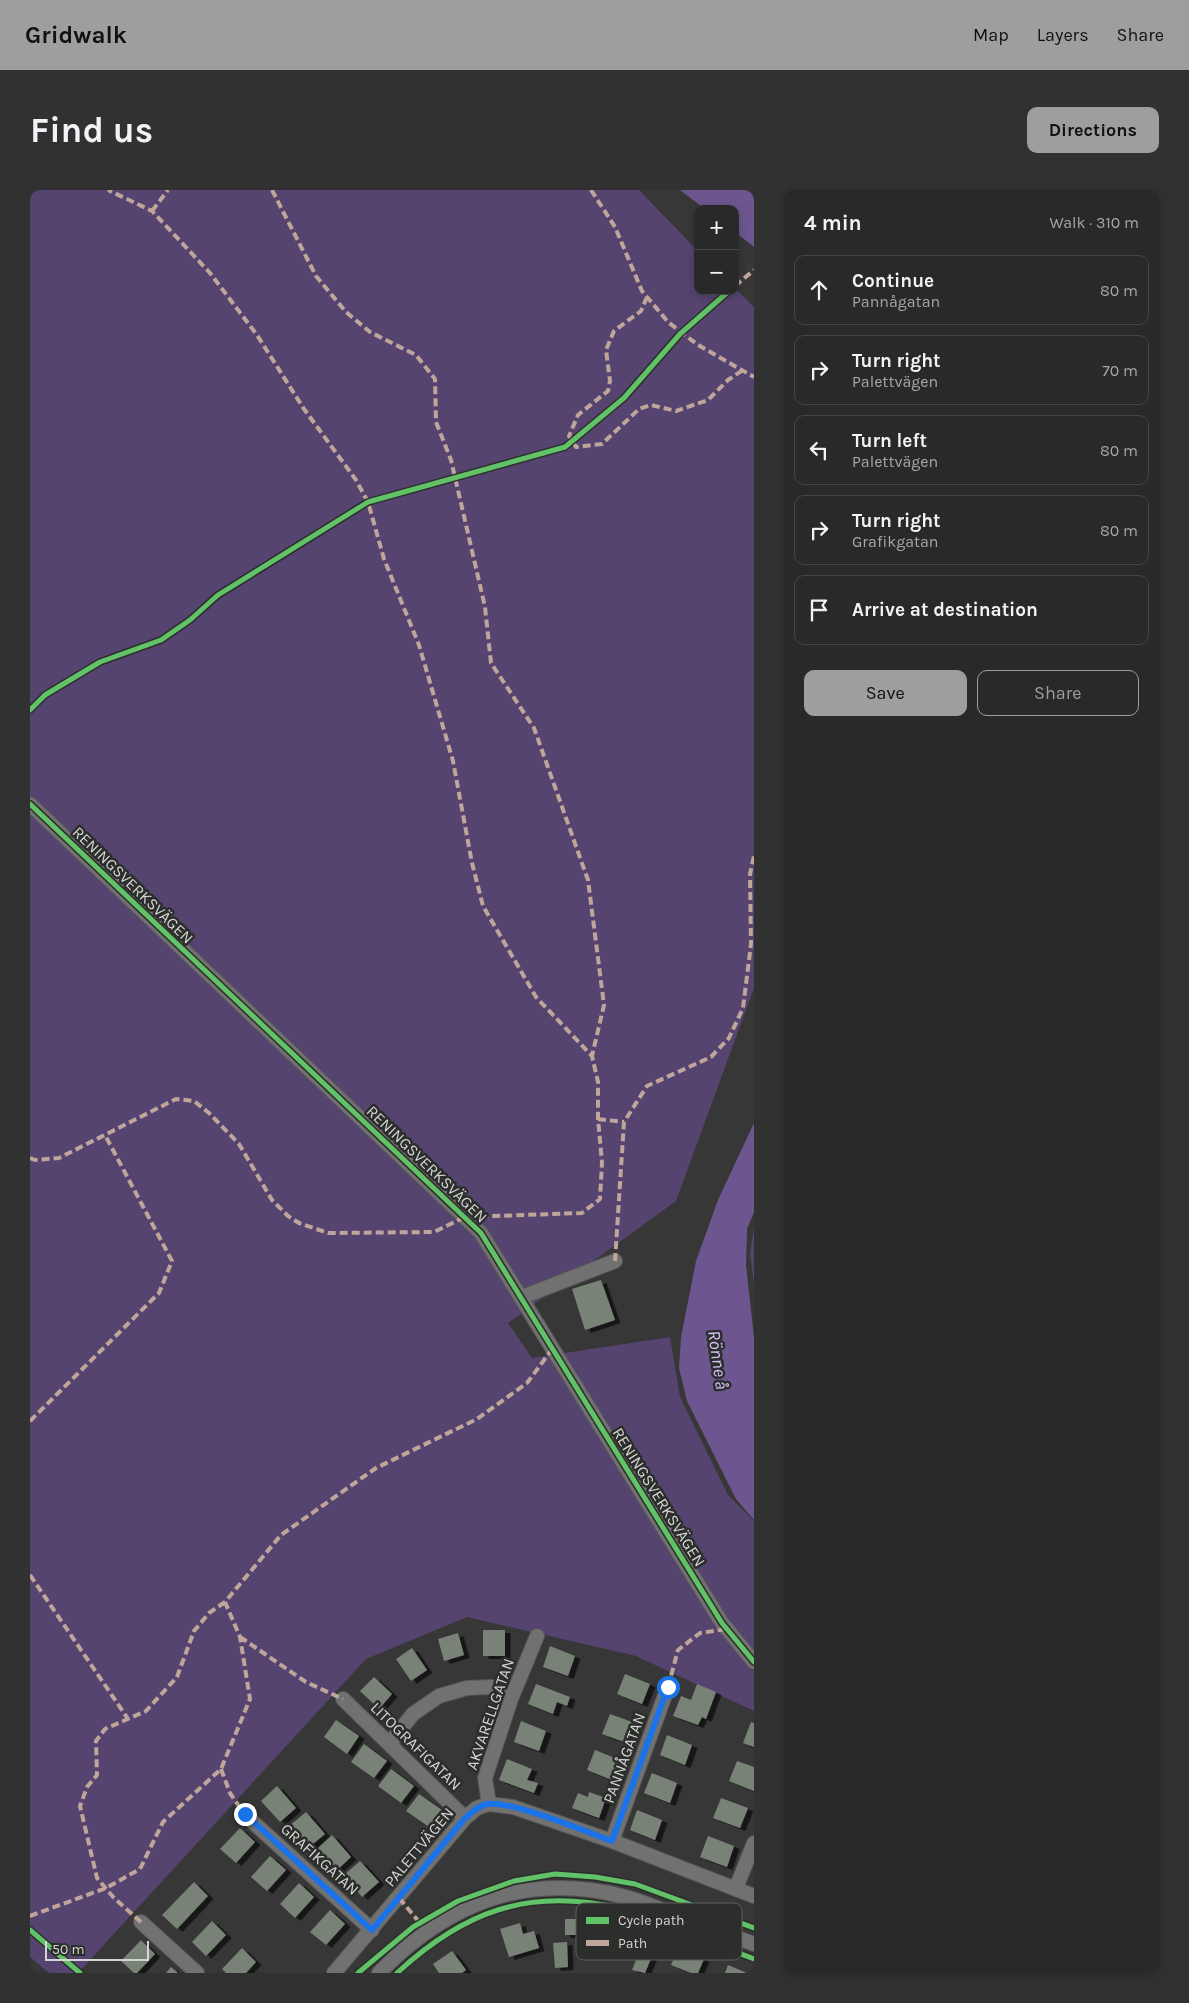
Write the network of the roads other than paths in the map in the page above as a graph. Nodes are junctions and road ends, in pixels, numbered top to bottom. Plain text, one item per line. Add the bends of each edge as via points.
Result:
1 (30, 804) edge
2 (615, 1261) dead end
3 (522, 1297) junction
4 (537, 1636) dead end
5 (754, 1662) edge
6 (668, 1687) dead end
7 (344, 1699) dead end
8 (510, 1699) junction
9 (388, 1744) junction
10 (488, 1804) junction
11 (245, 1814) dead end
12 (465, 1818) junction
13 (612, 1841) junction
14 (754, 1843) edge
15 (736, 1888) junction
16 (754, 1896) edge
17 (643, 1903) edge
18 (141, 1922) dead end
19 (372, 1930) junction
20 (742, 1940) edge
21 (754, 1944) edge
22 (197, 1973) edge
23 (334, 1973) edge
24 (379, 1973) edge

1 - 3 street, RENINGSVERKSVÄGEN via 481,1233
2 - 3 street
3 - 5 street, RENINGSVERKSVÄGEN via 722,1623
4 - 8 street, AKVARELLGATAN
6 - 13 street, PANNÅGATAN
7 - 9 street, LITOGRAFIGATAN
8 - 9 street via 491,1687 466,1688 439,1696 413,1714
8 - 10 street, AKVARELLGATAN via 485,1778
9 - 12 street, LITOGRAFIGATAN
10 - 12 street, PALETTVÄGEN
10 - 13 street via 514,1807
11 - 19 street, GRAFIKGATAN
12 - 19 street, PALETTVÄGEN
13 - 15 street
14 - 15 street
15 - 16 street
17 - 24 street via 624,1896 564,1888 503,1895 459,1910 421,1936
18 - 22 street
19 - 23 street, PALETTVÄGEN
20 - 21 street

